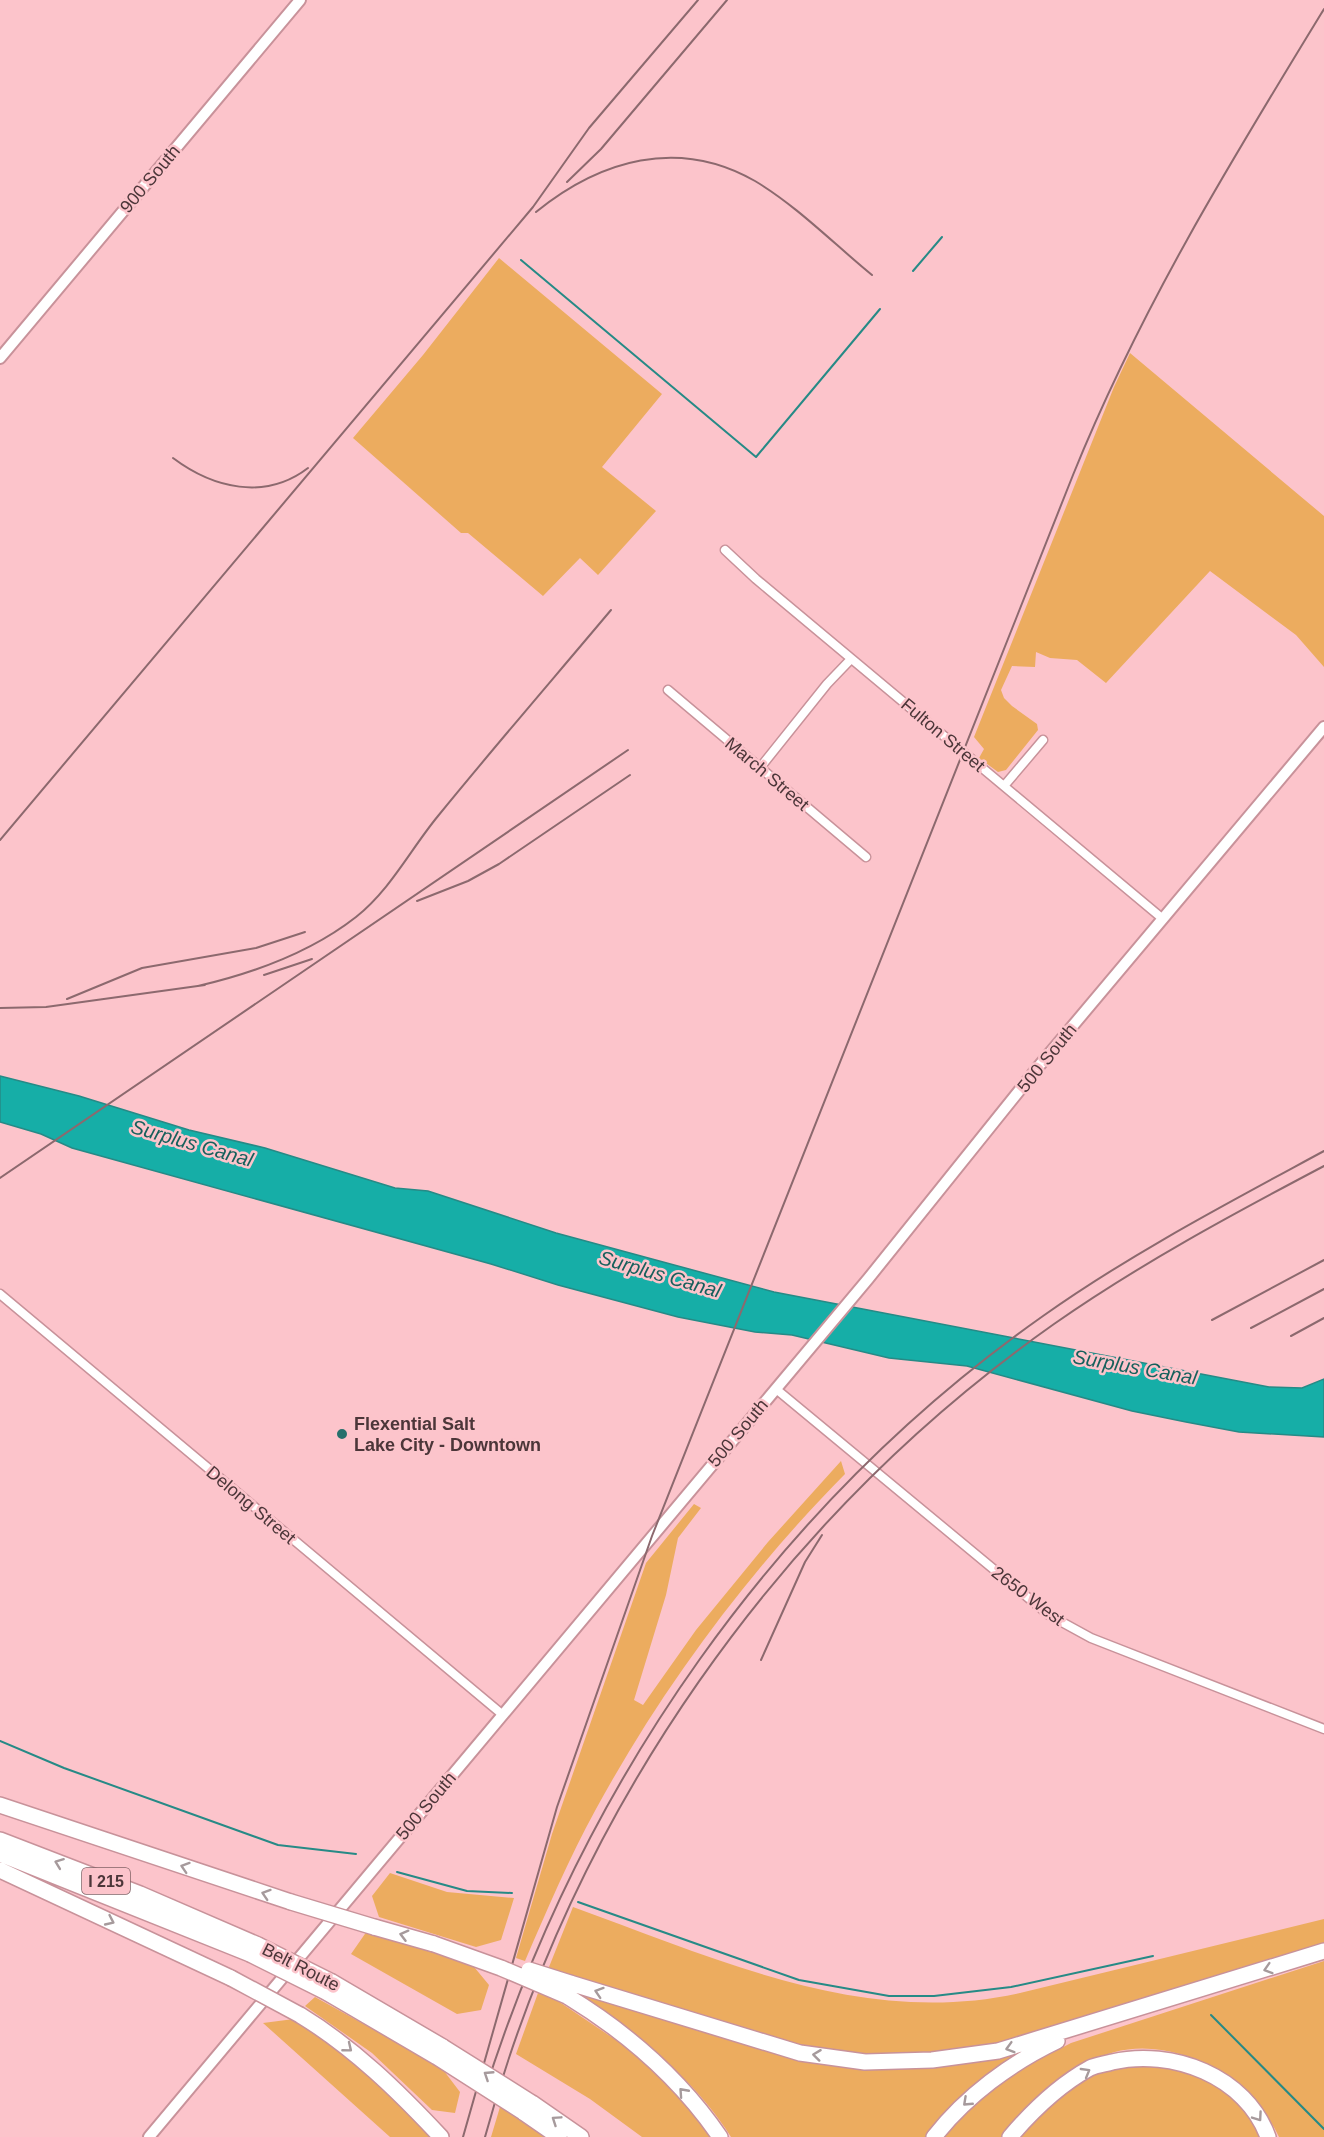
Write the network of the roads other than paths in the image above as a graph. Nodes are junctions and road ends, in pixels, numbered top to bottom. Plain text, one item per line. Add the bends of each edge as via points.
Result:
1 (300, 0) edge
2 (0, 358) edge
3 (725, 550) dead end
4 (851, 658) junction
5 (668, 690) dead end
6 (1324, 727) edge
7 (1043, 740) dead end
8 (759, 769) junction
9 (1004, 786) junction
10 (866, 857) dead end
11 (1163, 919) junction
12 (0, 1294) edge
13 (776, 1389) junction
14 (503, 1715) junction
15 (1324, 1729) edge
16 (0, 1805) edge
17 (0, 1840) edge
18 (0, 1854) edge
19 (0, 1870) edge
20 (254, 1950) junction
21 (1324, 1951) edge
22 (568, 1989) junction
23 (1106, 2018) junction
24 (527, 2108) junction
25 (149, 2137) edge
26 (441, 2137) edge
27 (559, 2137) edge
28 (581, 2137) edge
29 (720, 2137) edge
30 (934, 2137) edge
31 (1010, 2137) edge
32 (1268, 2137) edge

1 - 2 street, 900 South
3 - 4 street, Fulton Street
4 - 8 street
4 - 9 street, Fulton Street
5 - 8 street, March Street
6 - 11 street, 500 South
7 - 9 street
8 - 10 street, March Street
9 - 11 street, Fulton Street
11 - 13 street, 500 South
12 - 14 street, Delong Street
13 - 14 street, 500 South
13 - 15 street, 2650 West via 1049,1615 1091,1638
14 - 25 street, 500 South
22 -> 16 highway, bridge
20 -> 17 highway, Belt Route / I 215 via 140,1894
18 - 20 highway, Belt Route / I 215
19 -> 26 highway, bridge via 231,1978 300,2015 352,2050
20 - 24 highway, Belt Route / I 215, bridge via 440,2052
21 -> 23 highway
23 -> 22 highway via 998,2051 965,2057 865,2062 800,2053
29 -> 22 highway via 664,2070
23 -> 30 highway via 1011,2067 962,2106
24 - 27 highway, Belt Route / I 215
28 -> 24 highway, Belt Route / I 215
31 -> 32 highway via 1058,2089 1092,2067 1153,2058 1190,2065 1225,2083 1254,2111

